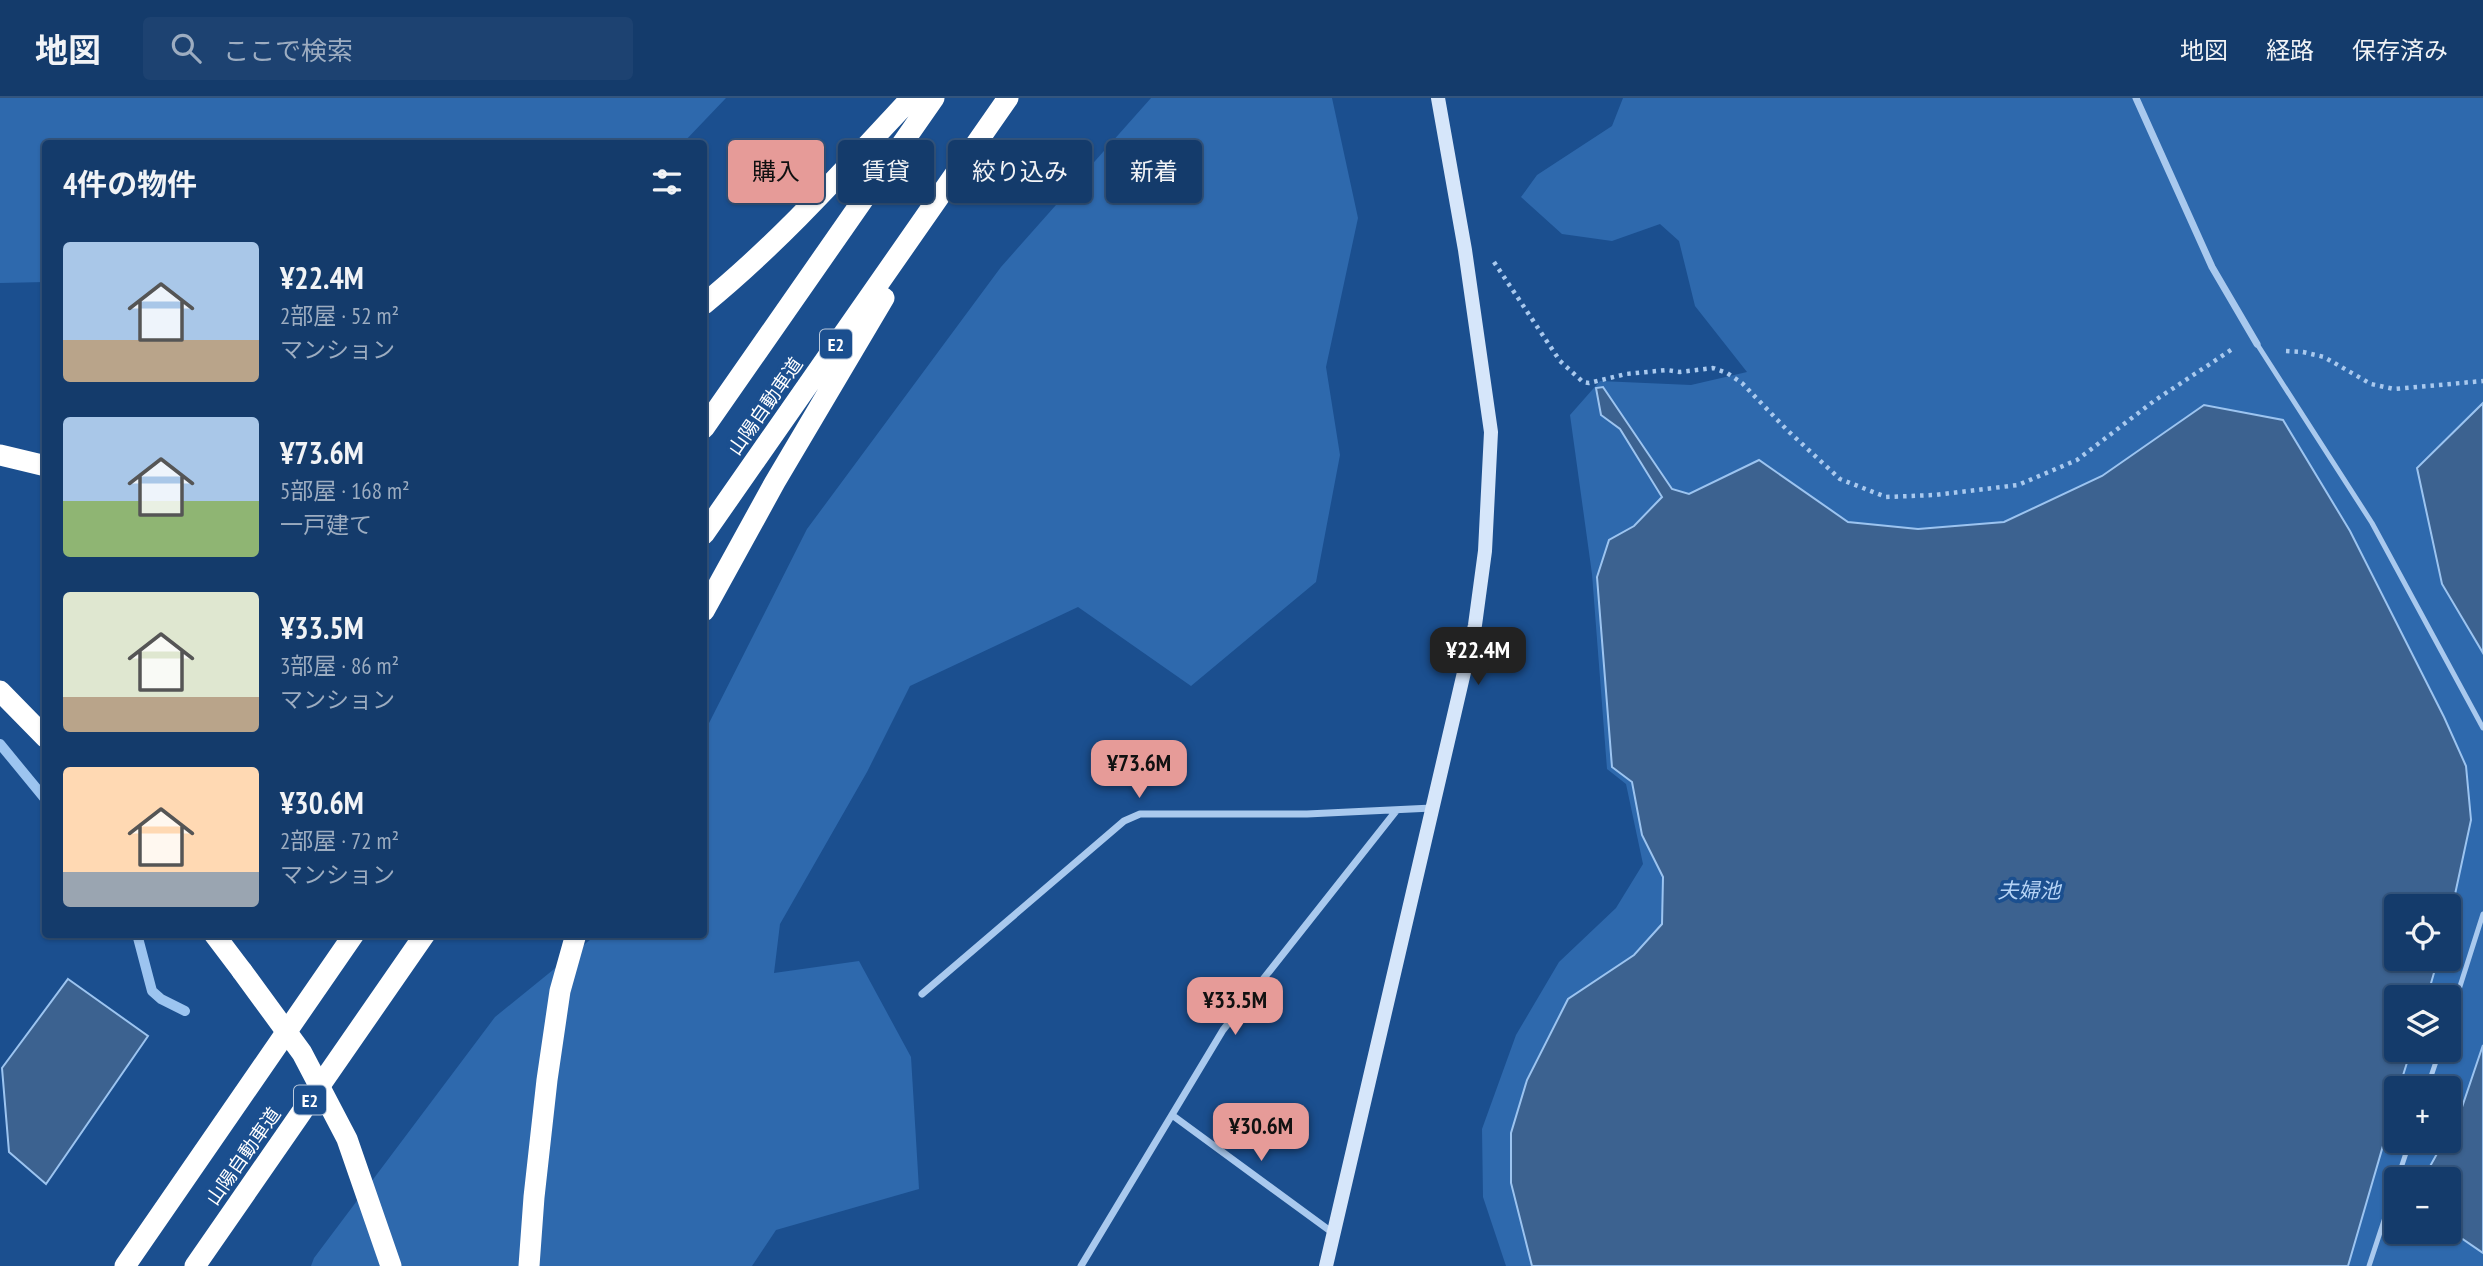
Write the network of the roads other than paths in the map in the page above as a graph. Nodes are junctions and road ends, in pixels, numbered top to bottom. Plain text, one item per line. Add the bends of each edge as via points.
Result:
1 (911, 98) edge
2 (934, 98) edge
3 (1008, 98) edge
4 (1438, 98) edge
5 (2136, 98) edge
6 (979, 140) edge
7 (948, 184) edge
8 (948, 190) edge
9 (707, 302) edge
10 (2257, 344) joint
11 (707, 424) edge
12 (0, 455) edge
13 (42, 465) edge
14 (707, 530) edge
15 (707, 606) edge
16 (0, 691) edge
17 (2483, 728) edge
18 (42, 734) edge
19 (1432, 808) junction
20 (1396, 811) junction
21 (2483, 914) edge
22 (217, 938) edge
23 (351, 938) edge
24 (422, 938) edge
25 (575, 938) edge
26 (2460, 985) edge
27 (922, 994) dead end
28 (1172, 1115) junction
29 (2384, 1219) edge
30 (1333, 1233) junction
31 (125, 1266) edge
32 (195, 1266) edge
33 (391, 1266) edge
34 (529, 1266) edge
35 (1081, 1266) edge
36 (1326, 1266) edge
37 (2369, 1266) edge

1 - 9 highway via 802,216
2 - 11 highway, 山陽自動車道
3 - 6 highway, 山陽自動車道 / E2
4 - 19 street via 1491,432 1485,551 1475,625
5 - 10 street via 2212,267
7 - 14 highway, 山陽自動車道 / E2
8 - 15 highway
10 - 17 lane via 2372,523
12 - 13 highway
16 - 18 highway
19 - 20 street
19 - 30 street
20 - 27 street via 1140,814 1125,821
20 - 28 street via 1223,1030
21 - 26 lane
22 - 33 highway, bridge via 302,1053 347,1139
23 - 31 highway, 山陽自動車道
24 - 32 highway, 山陽自動車道 / E2
25 - 34 highway via 560,991 547,1080
28 - 30 street
28 - 35 street
29 - 37 lane
30 - 36 street

